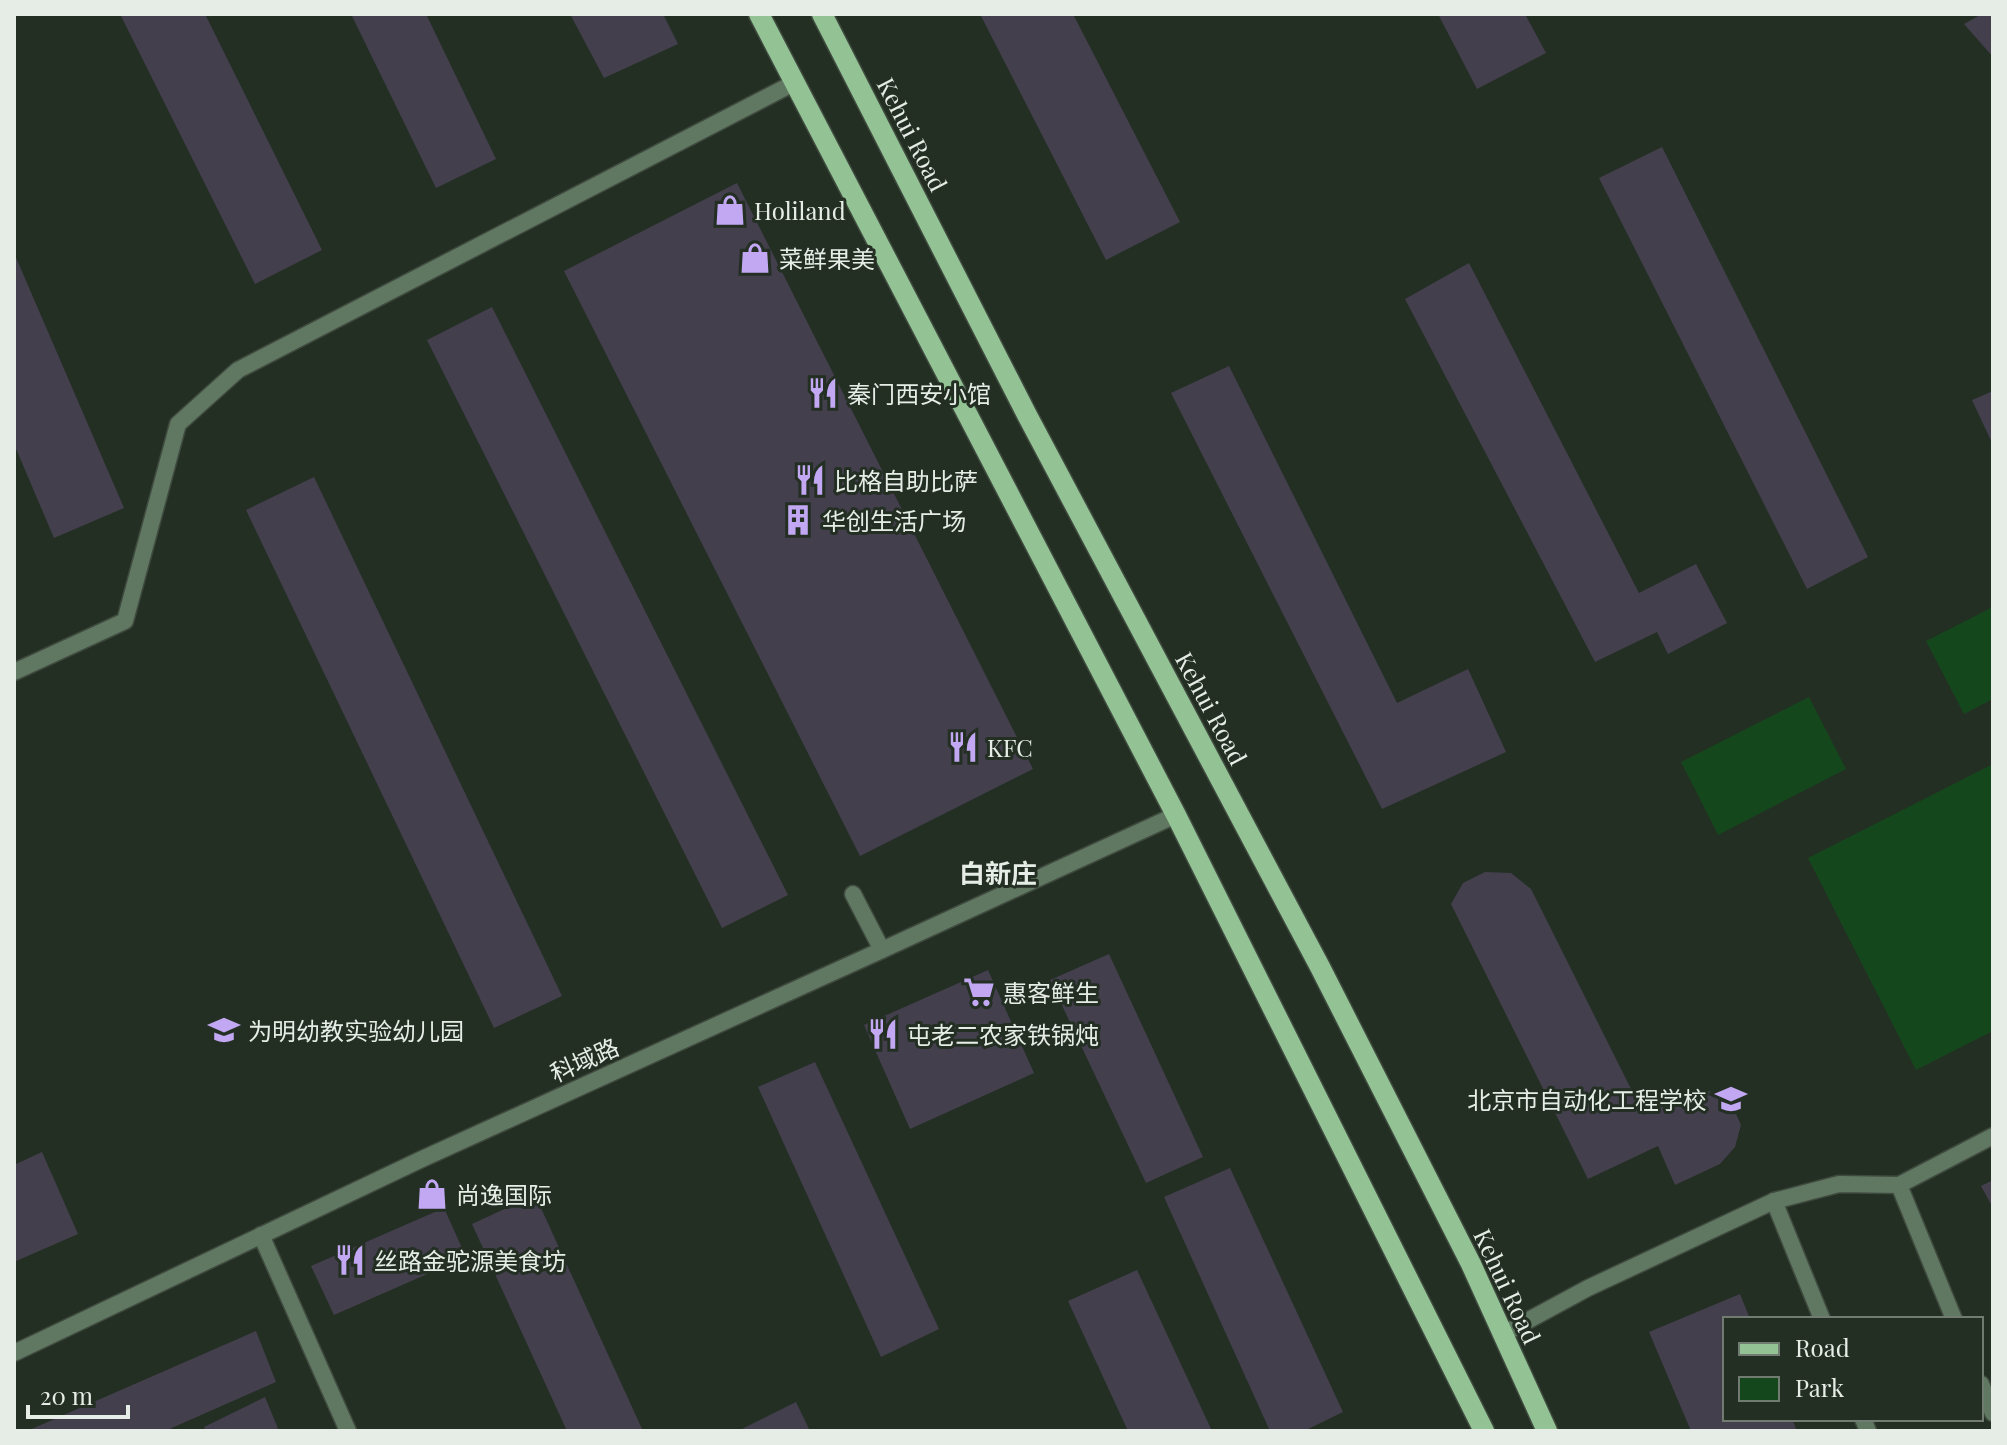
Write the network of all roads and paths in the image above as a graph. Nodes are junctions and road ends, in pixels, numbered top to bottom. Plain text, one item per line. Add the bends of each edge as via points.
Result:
1 (759, 14) edge
2 (822, 14) edge
3 (794, 83) junction
4 (14, 672) edge
5 (1176, 815) junction
6 (853, 894) dead end
7 (882, 950) junction
8 (1993, 1136) edge
9 (1899, 1185) junction
10 (1774, 1201) junction
11 (261, 1235) junction
12 (1821, 1317) edge
13 (1953, 1317) edge
14 (1503, 1334) junction
15 (14, 1353) edge
16 (1983, 1389) edge
17 (1993, 1413) edge
18 (348, 1431) edge
19 (1484, 1431) edge
20 (1547, 1431) edge

1 - 3 main road
2 - 14 main road, Kehui Road via 1027,415 1320,967
3 - 4 street via 238,370 178,424 125,621
3 - 5 main road
5 - 7 street, 科域路
5 - 19 main road
6 - 7 street
7 - 11 street, 科域路
8 - 9 street
9 - 10 street via 1839,1184
9 - 13 street
10 - 12 street
10 - 14 street
11 - 15 street, 科域路
11 - 18 street
14 - 20 main road, Kehui Road
16 - 17 street

